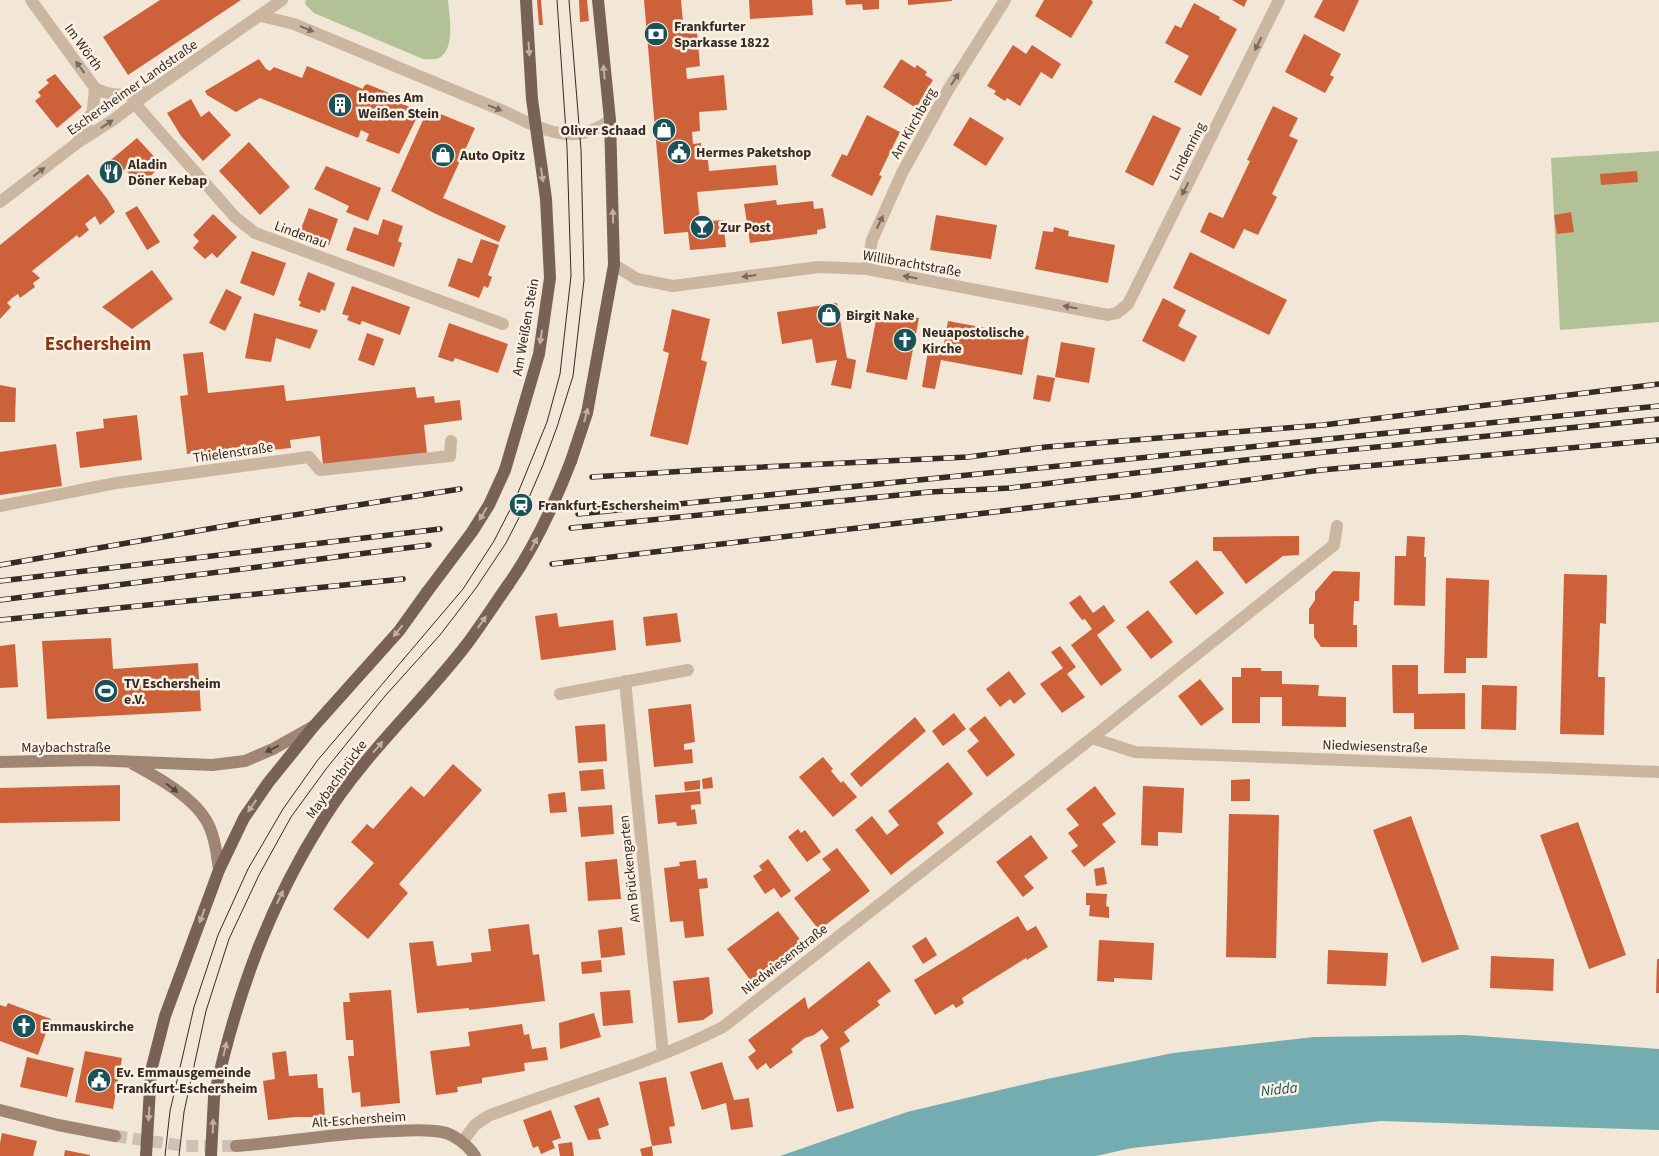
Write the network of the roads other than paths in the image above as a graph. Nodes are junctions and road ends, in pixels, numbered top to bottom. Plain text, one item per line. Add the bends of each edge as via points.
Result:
1 (31, 0) edge
2 (282, 0) edge
3 (526, 0) edge
4 (598, 0) edge
5 (1005, 0) edge
6 (1279, 0) edge
7 (260, 16) junction
8 (95, 88) junction
9 (151, 92) junction
10 (135, 104) junction
11 (610, 120) junction
12 (536, 127) junction
13 (78, 143) junction
14 (0, 202) edge
15 (614, 265) junction
16 (867, 269) junction
17 (1117, 313) joint
18 (503, 324) dead end
19 (451, 440) dead end
20 (0, 506) edge
21 (1337, 526) dead end
22 (688, 670) dead end
23 (625, 681) junction
24 (560, 694) dead end
25 (314, 726) junction
26 (1092, 738) junction
27 (0, 762) edge
28 (131, 762) junction
29 (1659, 772) edge
30 (219, 870) junction
31 (663, 1054) junction
32 (0, 1110) edge
33 (115, 1136) tunnel mouth
34 (462, 1142) junction
35 (236, 1146) tunnel mouth
36 (146, 1156) edge
37 (211, 1156) edge
38 (475, 1156) edge

8 -> 1 street, Im Wörth
2 - 7 street, Eschersheimer Landstraße
3 -> 12 main road, Am Weißen Stein
11 -> 4 main road
16 -> 5 street, Am Kirchberg via 872,240 902,173 948,90
6 -> 17 street, Lindenring via 1128,304
7 - 9 street, Eschersheimer Landstraße
7 -> 12 street via 294,24
8 - 9 street, Im Wörth via 112,95
8 - 13 street, Im Wörth via 93,110
9 - 10 street, Eschersheimer Landstraße
13 -> 10 street, Eschersheimer Landstraße
10 - 18 street, Lindenau via 235,217 255,233
11 - 12 street via 600,128 580,134
15 -> 11 main road
12 -> 25 main road, Am Weißen Stein, bridge via 546,199 550,278 539,354 505,470 472,532 399,631
14 -> 13 street, Eschersheimer Landstraße
16 -> 15 street, Willibrachtstraße via 818,267 673,286 637,279
37 -> 15 main road, Maybachbrücke, bridge via 214,1097 227,1040 261,939 292,872 323,819 359,769 466,645 526,559 571,461 587,412
17 -> 16 street, Willibrachtstraße via 1108,315
19 - 20 street, Thielenstraße via 450,456 320,470 309,457 116,483
21 - 26 street, Niedwiesenstraße via 1334,545
22 - 23 street
23 - 24 street
23 - 31 street, Am Brückengarten
25 -> 28 street, Maybachstraße via 245,761 212,765
25 -> 30 main road via 244,818
26 - 29 street, Niedwiesenstraße via 1135,752
26 - 31 street, Niedwiesenstraße via 722,1027
27 - 28 street, Maybachstraße
28 -> 30 street, Maybachstraße via 192,802 210,826
30 -> 36 main road, bridge via 165,1016 152,1071
31 - 34 street, Niedwiesenstraße via 488,1116 475,1125
32 - 33 street
34 - 35 street, Alt-Eschersheim via 443,1132 394,1131
34 - 38 street, Alt-Eschersheim

